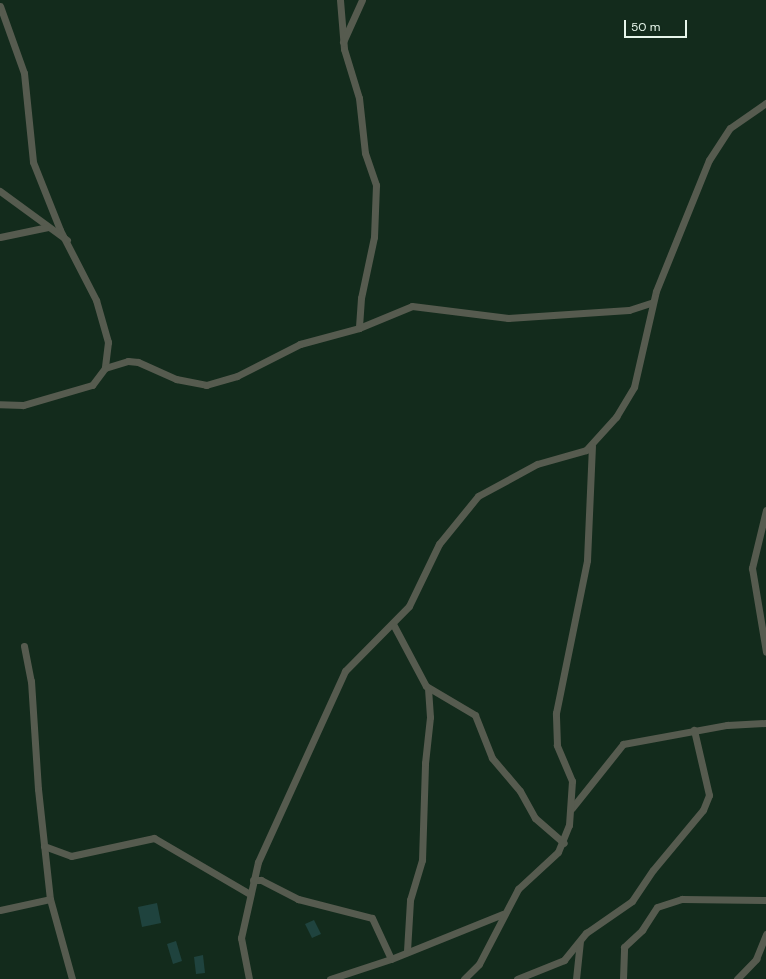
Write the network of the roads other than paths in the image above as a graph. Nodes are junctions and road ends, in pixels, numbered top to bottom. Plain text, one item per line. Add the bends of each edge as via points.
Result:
1 (340, 0) edge
2 (362, 0) edge
3 (0, 6) edge
4 (343, 42) junction
5 (766, 103) edge
6 (0, 191) edge
7 (48, 227) junction
8 (0, 237) edge
9 (67, 240) junction
10 (653, 302) junction
11 (359, 328) junction
12 (105, 368) junction
13 (0, 404) edge
14 (592, 446) junction
15 (766, 510) edge
16 (393, 624) junction
17 (24, 646) dead end
18 (766, 652) edge
19 (428, 689) junction
20 (766, 723) edge
21 (694, 730) junction
22 (572, 808) junction
23 (564, 844) junction
24 (44, 846) junction
25 (253, 880) junction
26 (250, 894) junction
27 (50, 899) junction
28 (766, 900) edge
29 (0, 910) edge
30 (503, 914) junction
31 (766, 934) edge
32 (580, 940) junction
33 (407, 951) junction
34 (391, 959) junction
35 (72, 979) edge
36 (249, 979) edge
37 (330, 979) edge
38 (464, 979) edge
39 (517, 979) edge
40 (576, 979) edge
41 (623, 979) edge
42 (737, 979) edge

1 - 4 street
2 - 4 street
3 - 9 street via 24,73 33,162
4 - 11 street via 359,98 365,153 376,191 374,237 360,298
5 - 10 street via 730,128 709,160
6 - 7 street
7 - 8 street
7 - 9 street
9 - 12 street via 96,300 108,342
10 - 11 street via 629,310 508,318 412,306
10 - 14 street via 632,392
11 - 12 street via 300,344 237,376 206,386 176,379 138,362 128,361
12 - 13 street via 92,386 69,394 23,405
14 - 16 street via 577,454 537,464 478,496 439,544 416,593
14 - 22 street via 587,560 556,713 557,745 572,781
15 - 18 street via 752,568
16 - 19 street via 400,644
16 - 25 street via 345,671
17 - 24 street via 31,681
19 - 23 street via 475,715 492,758 520,791 535,818
19 - 33 street via 430,717 425,763 422,860 409,907
20 - 21 street
21 - 22 street via 623,744
21 - 32 street via 708,802 632,901
22 - 23 street
23 - 30 street via 550,862 518,889
24 - 26 street via 71,856 154,838
24 - 27 street
25 - 26 street
25 - 34 street via 261,880 298,899 372,918
26 - 36 street via 241,938
27 - 29 street
27 - 35 street
28 - 41 street via 682,899 657,907 642,930 624,947
30 - 33 street
30 - 38 street via 479,964
31 - 42 street via 756,959
32 - 39 street via 564,960
32 - 40 street
33 - 34 street
34 - 37 street

